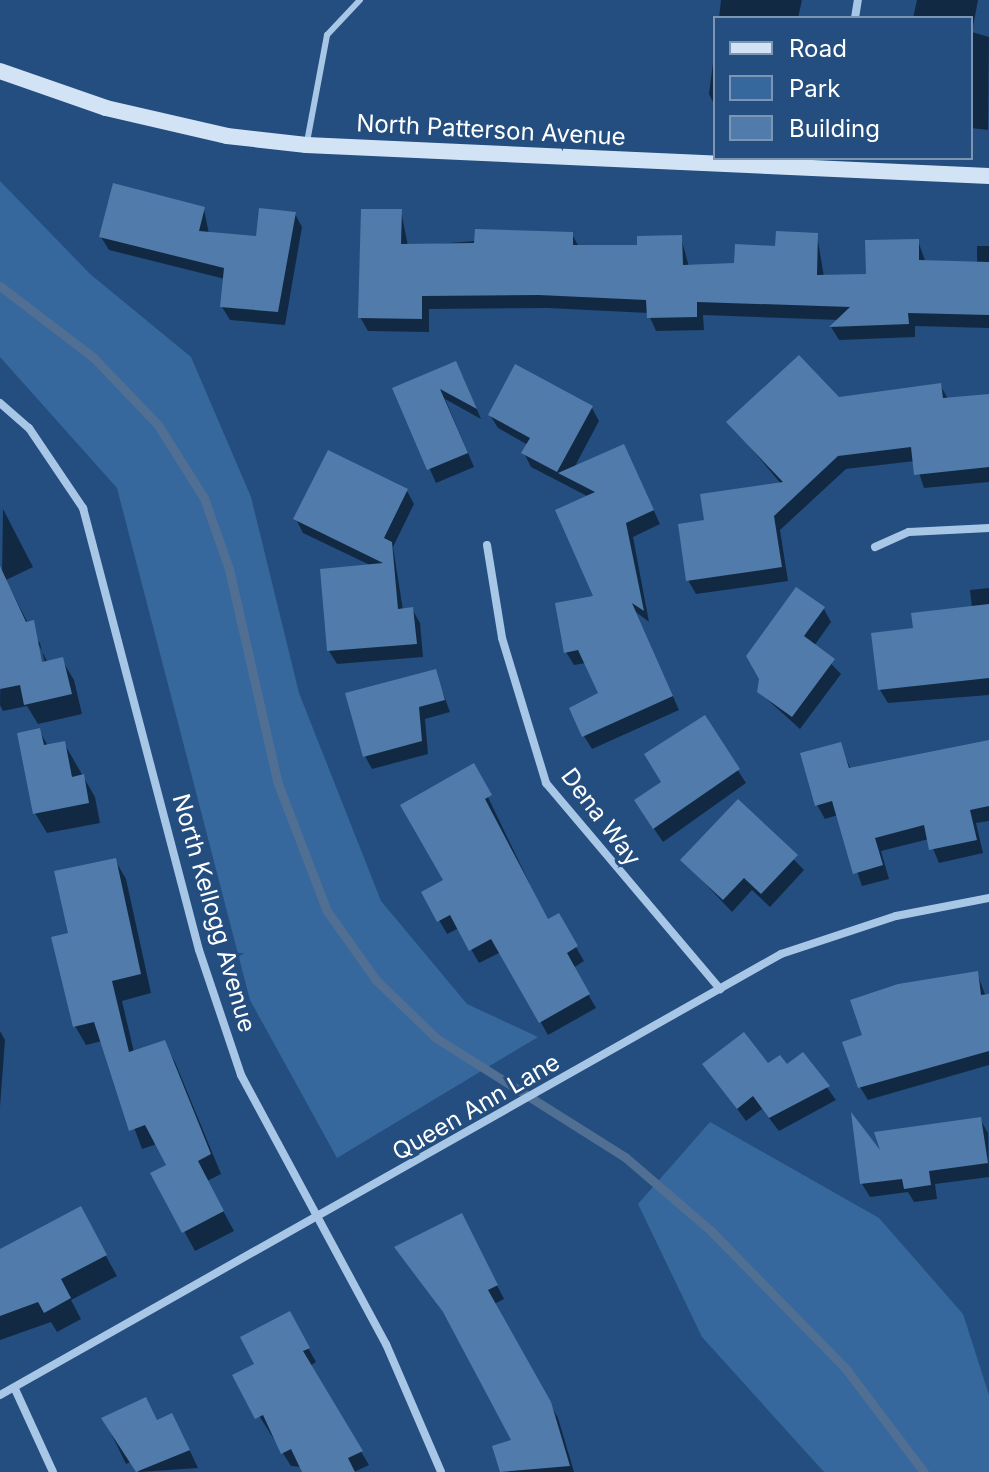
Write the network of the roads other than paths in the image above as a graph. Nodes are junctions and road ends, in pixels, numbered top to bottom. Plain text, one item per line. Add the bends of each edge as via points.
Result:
1 (360, 0) edge
2 (0, 71) edge
3 (306, 145) junction
4 (828, 165) edge
5 (989, 176) edge
6 (0, 403) edge
7 (989, 528) edge
8 (487, 545) dead end
9 (875, 547) dead end
10 (989, 898) edge
11 (720, 989) junction
12 (317, 1221) junction
13 (15, 1389) junction
14 (0, 1395) edge
15 (53, 1472) edge
16 (441, 1472) edge

1 - 3 lane via 327,35
2 - 3 street, North Patterson Avenue via 106,108 227,136
3 - 4 street, North Patterson Avenue
4 - 5 street, North Patterson Avenue
6 - 12 street, North Kellogg Avenue via 29,428 83,508 199,950 241,1075
7 - 9 street via 909,532
8 - 11 street, Dena Way via 502,638 546,783
10 - 11 street, Queen Ann Lane via 896,916 781,954
11 - 12 street, Queen Ann Lane
12 - 13 street, Queen Ann Lane
12 - 16 street, North Kellogg Avenue via 386,1344
13 - 14 street, Queen Ann Lane
13 - 15 street

